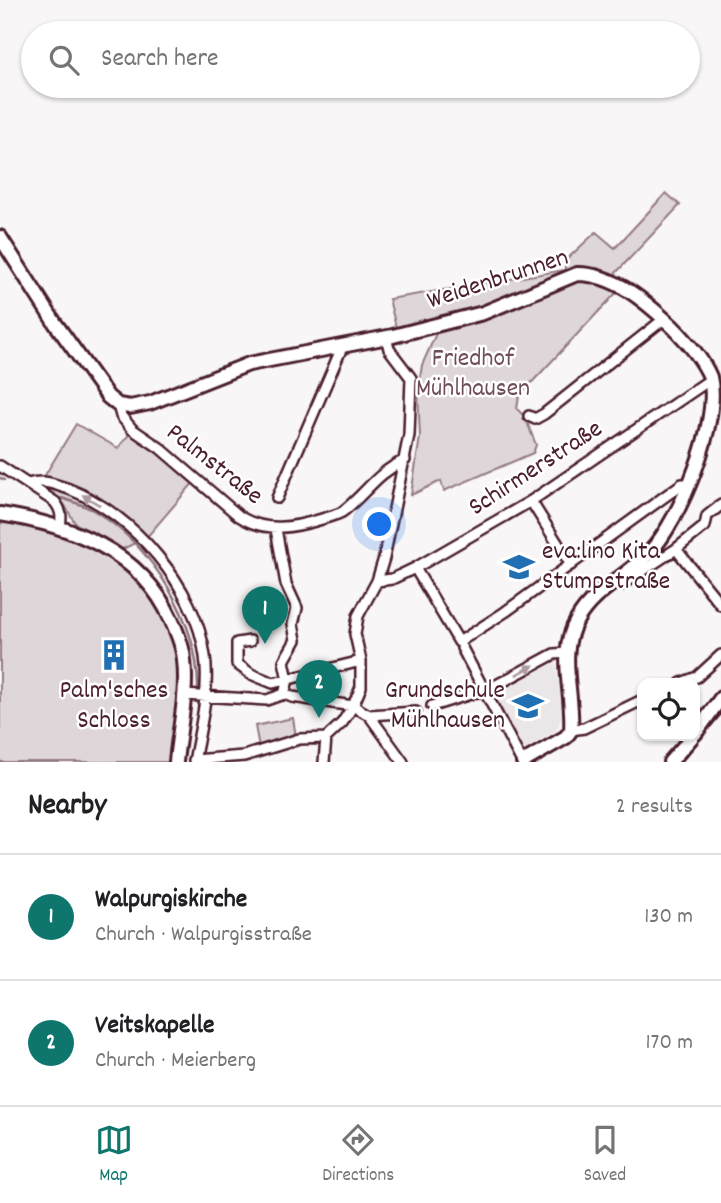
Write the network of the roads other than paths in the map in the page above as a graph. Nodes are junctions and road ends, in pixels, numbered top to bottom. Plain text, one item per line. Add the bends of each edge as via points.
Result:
1 (0, 237) edge
2 (664, 319) junction
3 (386, 337) junction
4 (344, 345) junction
5 (710, 379) junction
6 (118, 405) junction
7 (529, 416) dead end
8 (405, 460) junction
9 (0, 466) edge
10 (28, 484) junction
11 (690, 484) junction
12 (276, 498) dead end
13 (531, 501) junction
14 (721, 505) edge
15 (0, 514) edge
16 (60, 526) junction
17 (276, 529) junction
18 (676, 549) junction
19 (571, 565) junction
20 (415, 568) junction
21 (377, 581) junction
22 (613, 582) junction
23 (721, 605) edge
24 (250, 642) dead end
25 (461, 645) junction
26 (567, 653) junction
27 (721, 655) edge
28 (361, 661) junction
29 (694, 678) edge
30 (288, 680) junction
31 (484, 689) junction
32 (284, 694) junction
33 (183, 695) junction
34 (205, 697) junction
35 (721, 698) edge
36 (637, 702) edge
37 (353, 706) junction
38 (432, 706) dead end
39 (416, 712) dead end
40 (369, 715) junction
41 (700, 727) edge
42 (571, 730) junction
43 (327, 738) junction
44 (689, 741) edge
45 (194, 761) edge
46 (176, 762) edge
47 (324, 762) edge
48 (403, 762) edge
49 (522, 762) edge
50 (670, 762) edge

1 - 6 street via 55,323
2 - 3 street, Weidenbrunnen via 609,279 577,274 483,313
2 - 5 street, Weidenbrunnen via 684,337
2 - 7 street via 544,414 535,419
3 - 4 street, Weidenbrunnen
3 - 8 street via 389,349 411,378
4 - 6 street, Weidenbrunnen via 249,364 150,402
4 - 12 street
5 - 11 street, Weidenbrunnen via 710,430
5 - 13 street, Schirmerstraße
6 - 17 street, Palmstraße via 132,429 239,516
8 - 17 street, Palmstraße via 386,469 341,513
8 - 21 street
9 - 10 street
10 - 16 street via 60,508
34 -> 10 street via 206,657 196,621 145,540 86,496 45,480
11 - 19 street via 682,484
11 - 22 street, Weidenbrunnen via 663,537
13 - 19 street
13 - 20 street, Schirmerstraße
14 - 18 street via 707,516 705,526
15 - 16 street
16 - 33 street via 119,555 165,605 181,645
17 - 30 street via 286,584 297,608 296,640 284,661
18 - 22 street via 621,585
18 - 23 street
19 - 25 street
20 - 21 street, Schirmerstraße
20 - 25 street
21 - 28 street via 358,616 355,634
22 - 26 street, Weidenbrunnen via 593,597 576,622
24 - 30 street via 237,643 237,664 274,683
25 - 31 street
31 -> 26 street via 554,654
26 - 42 street, Weidenbrunnen
27 - 29 street
28 - 30 street
28 - 37 street via 361,687
30 - 32 street
31 - 38 street
31 - 49 street
32 - 34 street via 267,701
32 - 37 street
33 - 34 street
33 - 46 street
34 - 45 street
35 - 41 street
36 - 42 street
37 - 40 street
37 - 43 street
39 - 40 street
40 - 48 street
42 - 49 street
43 - 45 street via 299,739 244,756
43 - 47 street
44 - 50 street

